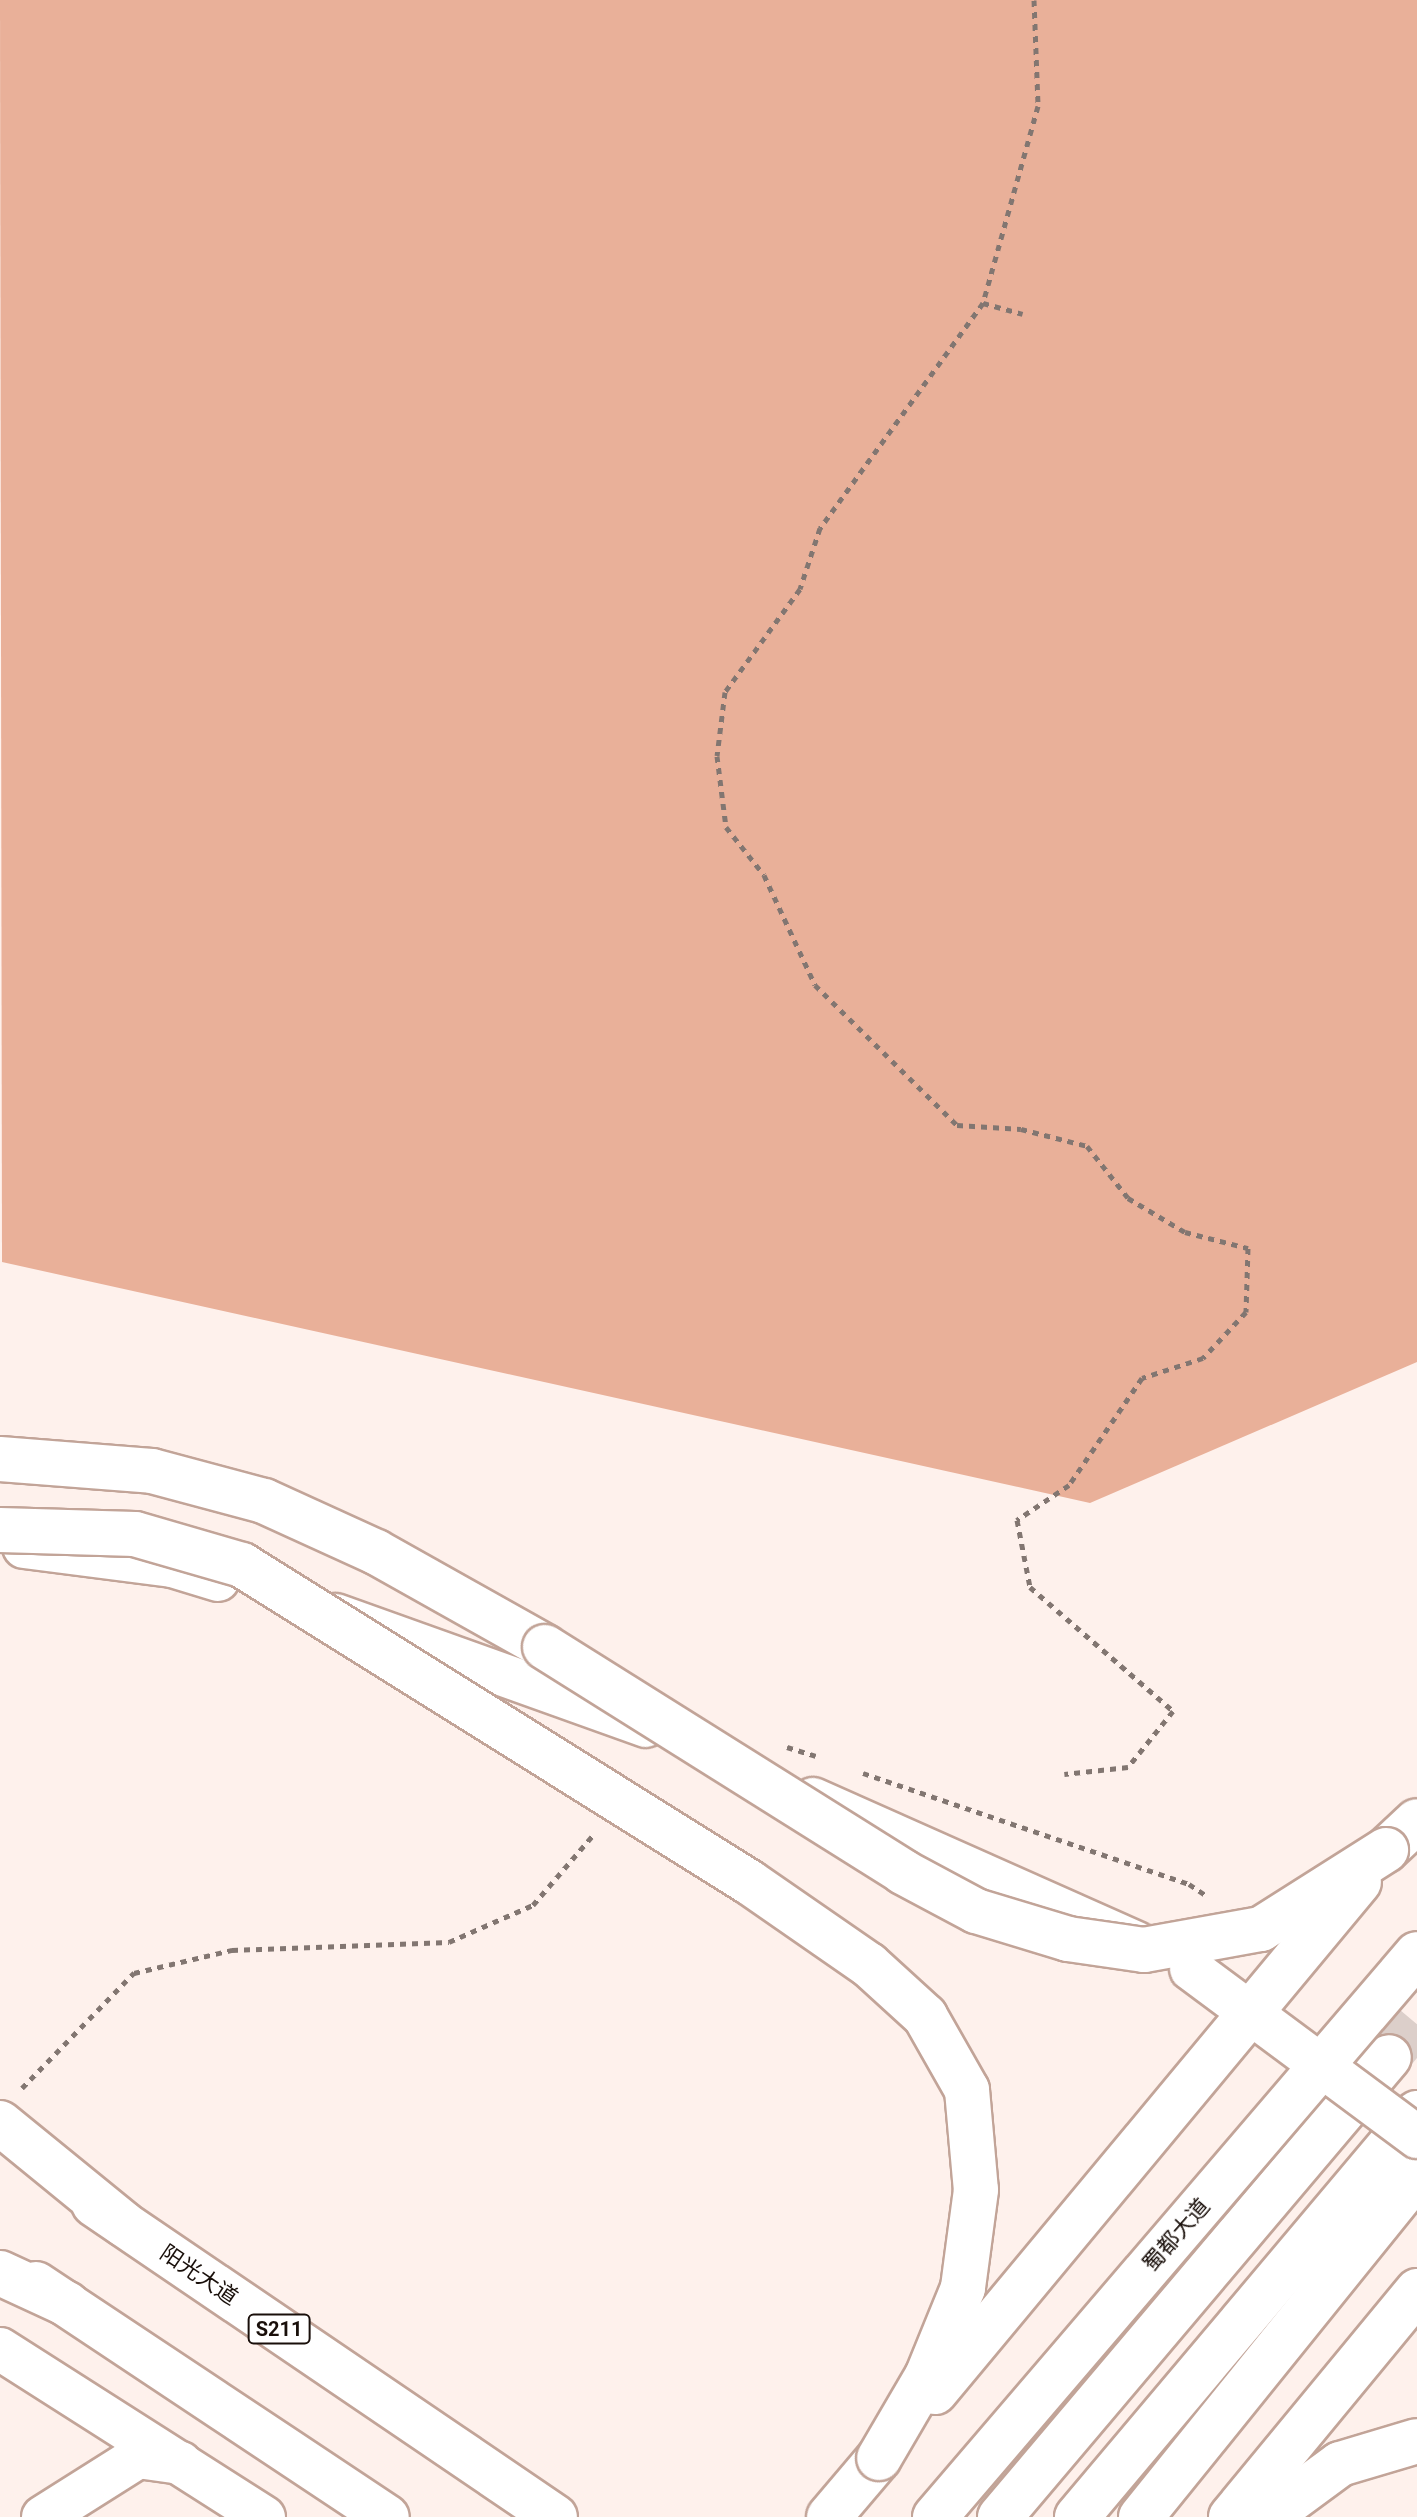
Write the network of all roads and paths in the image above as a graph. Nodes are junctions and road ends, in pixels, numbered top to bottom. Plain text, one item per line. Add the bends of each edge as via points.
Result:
1 (1034, 0) edge
2 (983, 303) junction
3 (1023, 314) dead end
4 (0, 1459) edge
5 (0, 1530) edge
6 (0, 1544) edge
7 (1064, 1774) dead end
8 (1401, 1836) edge
9 (1417, 1954) edge
10 (1389, 2057) tunnel mouth
11 (1417, 2113) edge
12 (0, 2123) edge
13 (1417, 2137) edge
14 (0, 2144) edge
15 (1417, 2175) edge
16 (124, 2224) junction
17 (0, 2261) edge
18 (0, 2273) edge
19 (1417, 2291) edge
20 (67, 2304) junction
21 (0, 2349) edge
22 (1417, 2441) edge
23 (879, 2458) junction
24 (181, 2463) junction
25 (43, 2517) edge
26 (264, 2517) edge
27 (387, 2517) edge
28 (555, 2517) edge
29 (829, 2517) edge
30 (935, 2517) edge
31 (1000, 2517) edge
32 (1077, 2517) edge
33 (1141, 2517) edge
34 (1231, 2517) edge
35 (1268, 2517) edge

1 - 2 path via 1038,106
2 - 3 path
2 - 7 path via 820,528 800,589 725,692 717,756 726,827 764,875 815,985 957,1125 1021,1129 1087,1146 1128,1198 1185,1232 1248,1248 1246,1312 1203,1358 1142,1378 1069,1485 1017,1520 1030,1587 1173,1711 1128,1767
4 - 8 main road, bridge via 152,1471 278,1507 376,1552 545,1647 976,1911 1068,1939 1144,1950 1261,1929
5 - 23 main road, bridge via 135,1534 242,1565 749,1882 869,1965 925,2016 967,2090 976,2190 963,2288 927,2376
6 - 13 street, bridge via 172,1566 569,1693 1191,1969
8 - 23 main road, bridge
9 - 30 main road, 蜀都大道, bridge
10 - 31 main road
11 - 32 main road
12 - 16 main road
14 - 16 main road, 阳光大道 / S211
15 - 33 main road
16 - 28 main road, 阳光大道 / S211
17 - 20 main road
18 - 20 main road
19 - 34 main road
20 - 27 main road
21 - 24 street
22 - 35 main road via 1340,2464
23 - 29 main road
24 - 25 street via 138,2457
24 - 26 street

